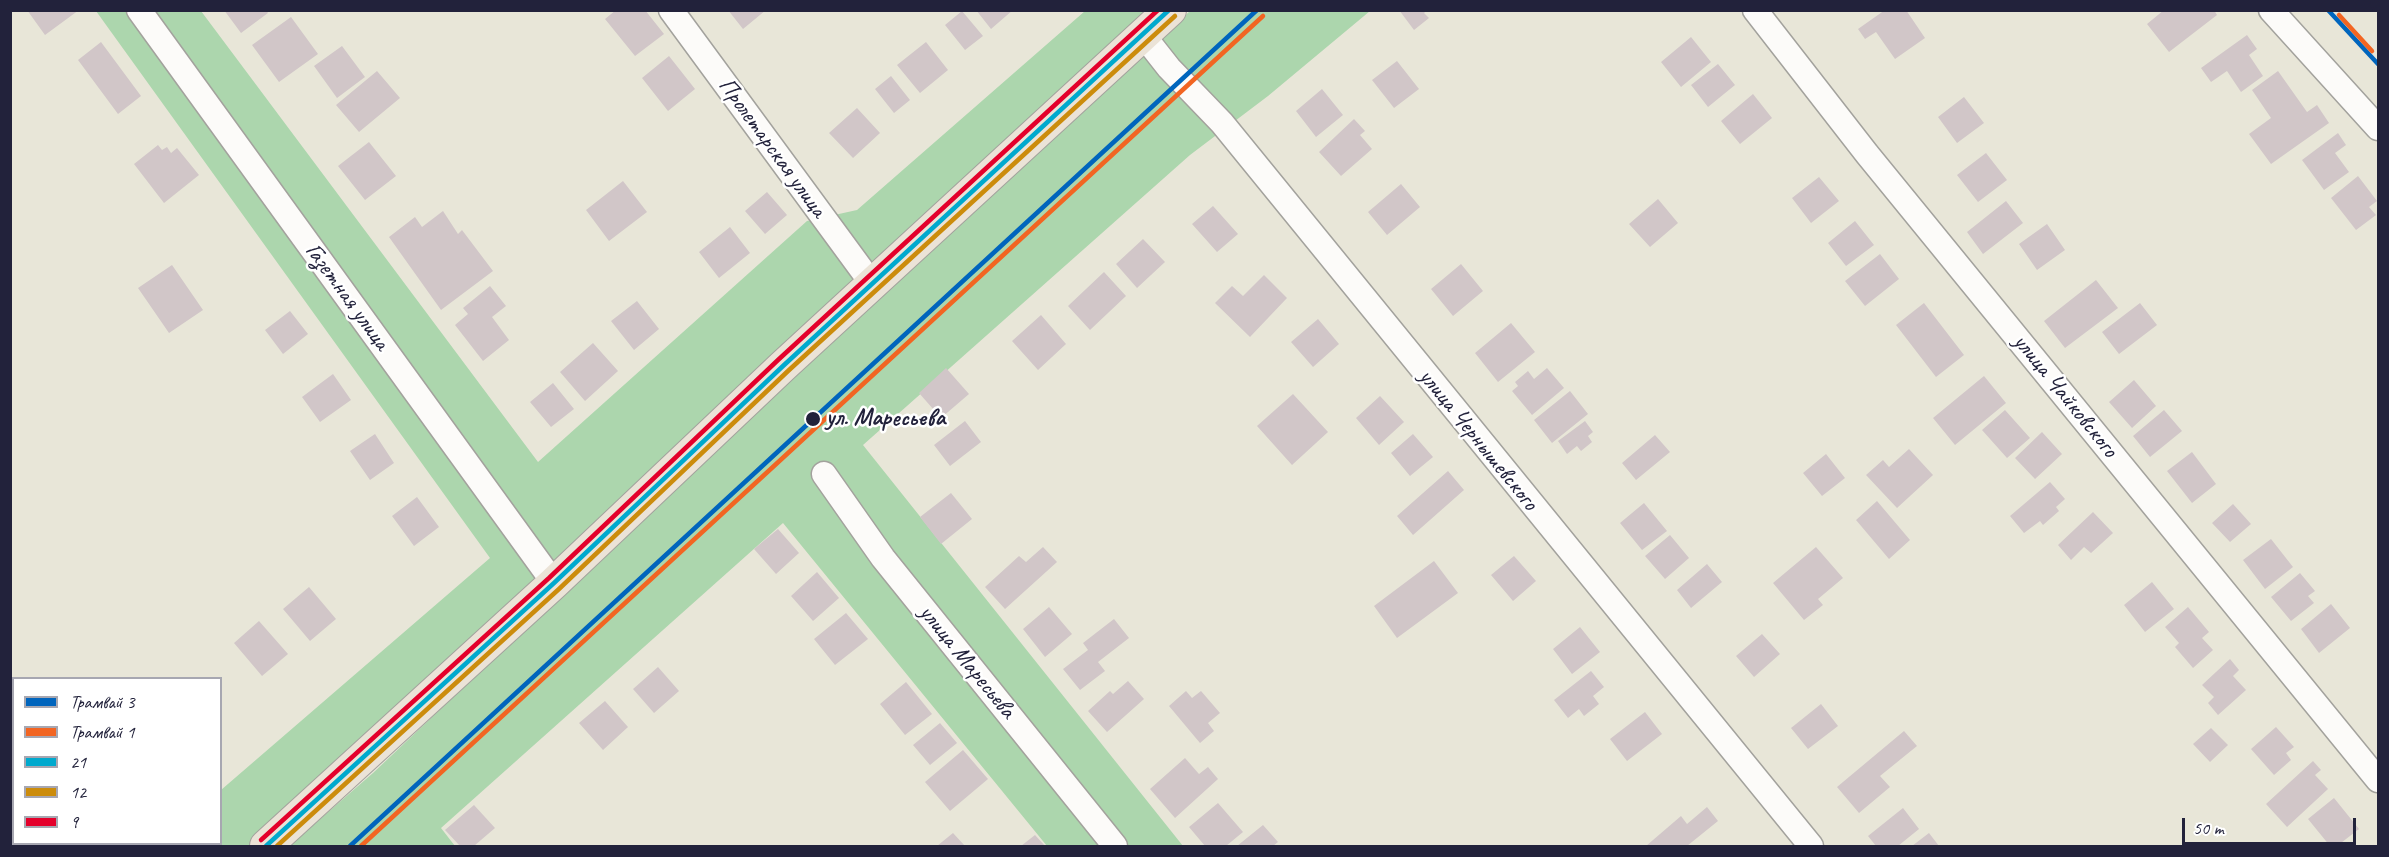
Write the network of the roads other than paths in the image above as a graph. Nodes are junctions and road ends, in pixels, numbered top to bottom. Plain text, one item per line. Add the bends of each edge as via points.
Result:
1 (139, 10) edge
2 (671, 10) edge
3 (1170, 10) edge
4 (1755, 10) edge
5 (2271, 10) edge
6 (1143, 36) junction
7 (2379, 128) edge
8 (873, 285) junction
9 (824, 474) dead end
10 (554, 583) junction
11 (2379, 780) edge
12 (266, 846) edge
13 (1115, 846) edge
14 (1810, 846) edge

1 - 10 street, Газетная улица
2 - 8 street, Пролетарская улица
3 - 6 main road
4 - 11 street, улица Чайковского via 1875,163
5 - 7 street
6 - 8 main road
6 - 14 street, улица Чернышевского via 1222,123
8 - 10 main road
9 - 13 street, улица Маресьева via 883,558
10 - 12 main road

